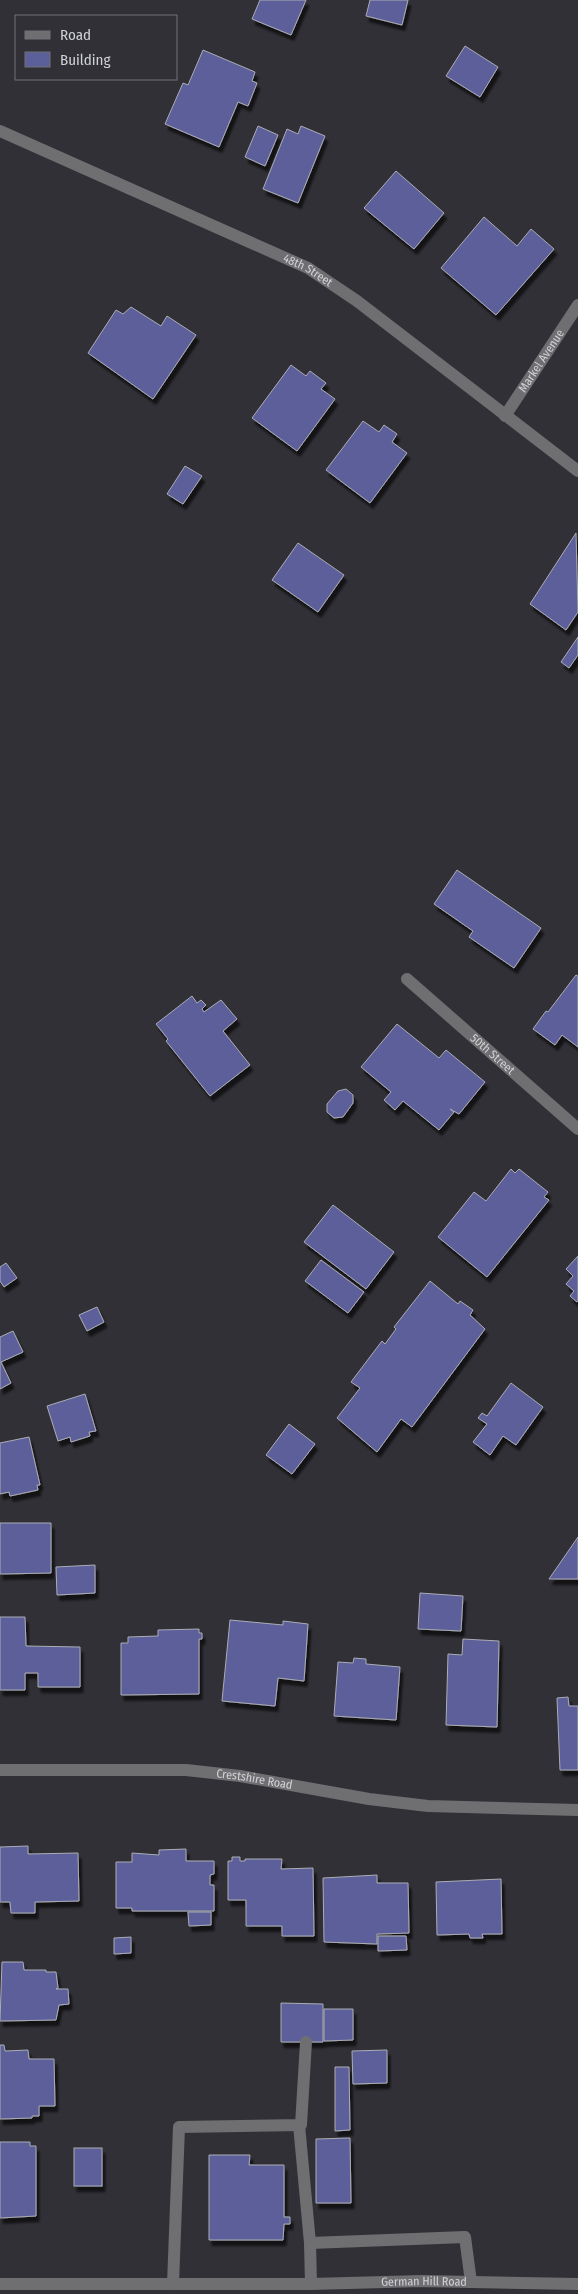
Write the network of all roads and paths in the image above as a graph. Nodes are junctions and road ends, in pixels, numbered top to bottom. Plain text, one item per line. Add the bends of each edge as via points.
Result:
1 (0, 131) edge
2 (578, 305) edge
3 (505, 416) junction
4 (578, 472) edge
5 (407, 979) dead end
6 (578, 1129) edge
7 (0, 1770) edge
8 (578, 1810) edge
9 (306, 2042) dead end
10 (300, 2125) junction
11 (310, 2243) junction
12 (471, 2282) junction
13 (0, 2284) edge
14 (173, 2284) junction
15 (311, 2284) junction
16 (578, 2284) edge
17 (521, 2289) edge

1 - 3 street, 48th Street via 308,268 357,301
2 - 3 street, Markel Avenue
3 - 4 street, 48th Street
5 - 6 street, 50th Street
7 - 8 street, Crestshire Road via 186,1770 428,1806
9 - 10 street
10 - 11 street
10 - 14 street via 179,2127
11 - 12 street via 465,2237
11 - 15 street
12 - 15 street, German Hill Road
12 - 17 street, German Hill Road
13 - 14 street, German Hill Road
14 - 15 street, German Hill Road
16 - 17 street, German Hill Road

